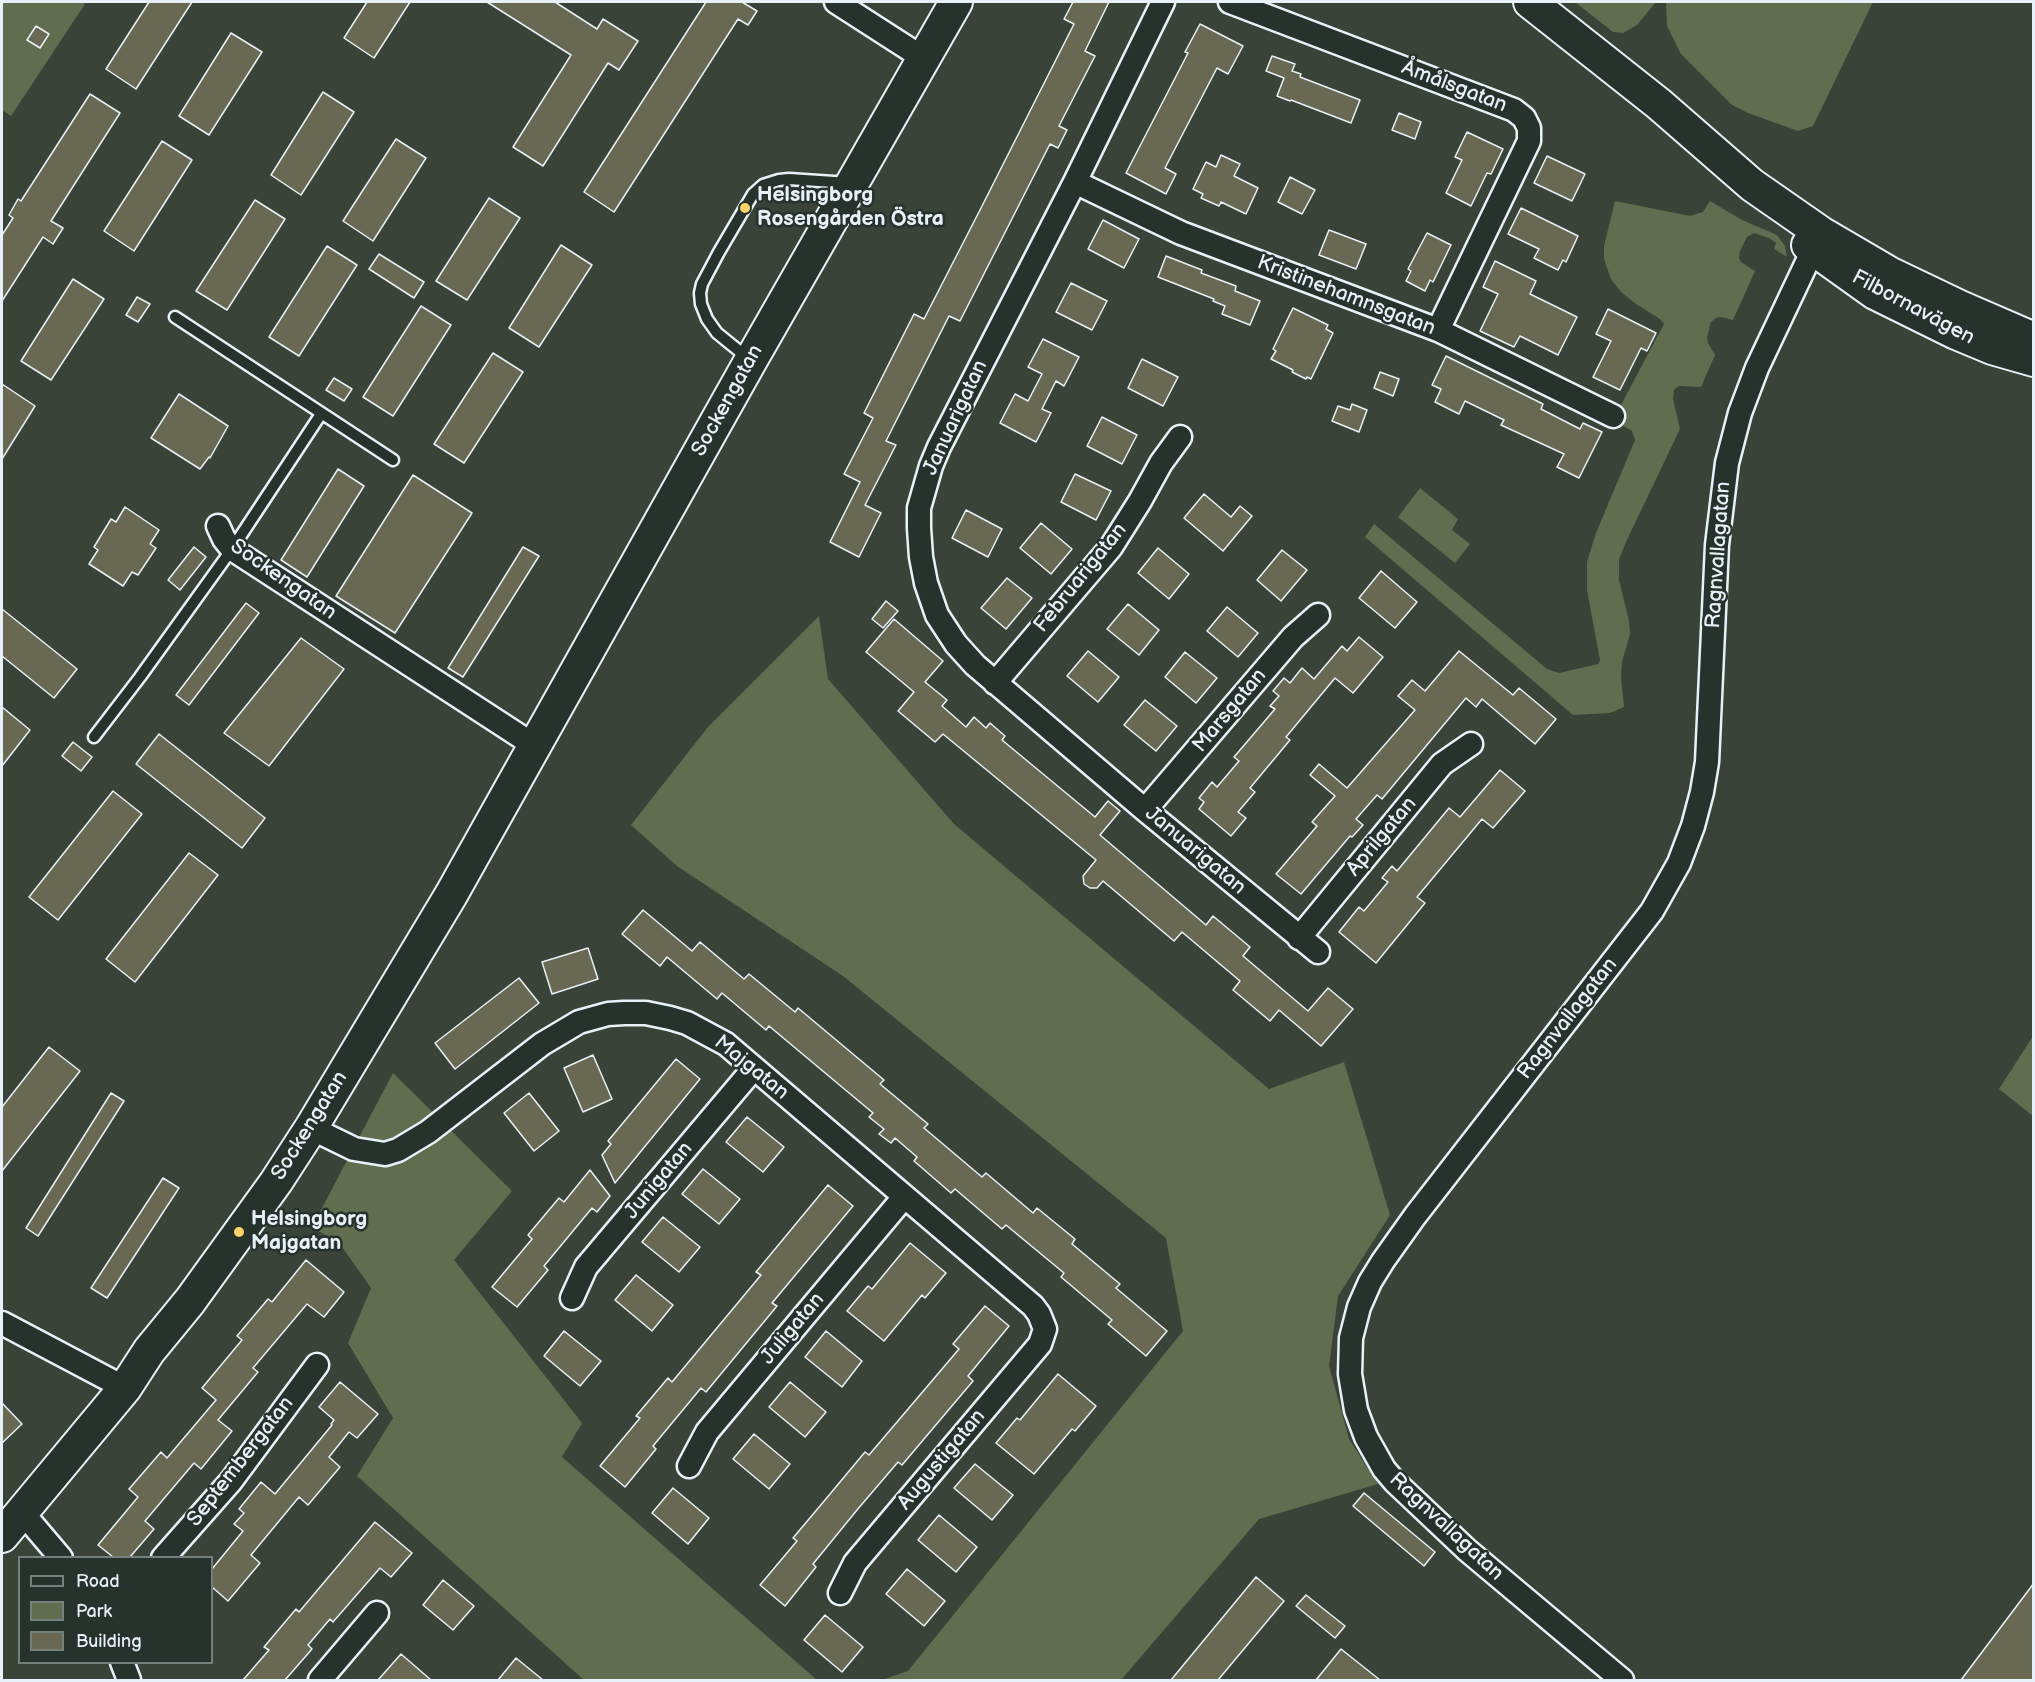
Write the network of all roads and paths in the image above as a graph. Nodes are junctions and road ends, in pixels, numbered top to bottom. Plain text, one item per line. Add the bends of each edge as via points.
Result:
1 (836, 2) edge
2 (956, 2) edge
3 (1163, 2) edge
4 (1230, 2) edge
5 (1530, 2) edge
6 (923, 58) junction
7 (1075, 182) junction
8 (852, 184) junction
9 (1817, 241) junction
10 (175, 317) dead end
11 (1438, 330) junction
12 (2034, 339) edge
13 (751, 360) junction
14 (2034, 360) edge
15 (321, 414) junction
16 (1614, 416) dead end
17 (1180, 437) dead end
18 (393, 460) dead end
19 (218, 526) dead end
20 (232, 549) junction
21 (1318, 615) dead end
22 (995, 683) junction
23 (94, 737) dead end
24 (1472, 744) dead end
25 (535, 746) junction
26 (1145, 810) junction
27 (1299, 938) junction
28 (1318, 952) dead end
29 (754, 1068) junction
30 (311, 1128) junction
31 (904, 1197) junction
32 (572, 1298) dead end
33 (2, 1323) edge
34 (1045, 1329) joint
35 (317, 1365) dead end
36 (125, 1388) junction
37 (689, 1466) dead end
38 (22, 1512) junction
39 (2, 1536) edge
40 (60, 1556) edge
41 (164, 1556) edge
42 (840, 1593) dead end
43 (377, 1613) dead end
44 (123, 1664) edge
45 (129, 1680) edge
46 (320, 1680) edge
47 (1622, 1680) edge

1 - 6 street
2 - 6 street, Sockengatan
3 - 7 street, Januarigatan
4 - 11 street, Åmålsgatan via 1514,110 1524,118 1529,141
5 - 9 street, Filbornavägen via 1659,104
6 - 8 street, Sockengatan
7 - 11 street, Kristinehamnsgatan via 1181,233
7 - 22 street, Januarigatan via 939,447 920,508 921,557 937,615 956,644
8 - 13 street, Sockengatan
8 - 13 lane via 789,179 770,182 753,194 740,216 702,284 700,298 712,327
9 - 12 street, Filbornavägen
9 - 14 street, Filbornavägen via 1875,293 1983,344
9 - 47 street, Ragnvallagatan via 1757,368 1727,463 1717,545 1707,762 1693,826 1679,863 1652,911 1383,1261 1354,1323 1350,1374 1356,1410 1389,1476 1467,1550
10 - 15 lane
11 - 16 street, Kristinehamnsgatan
13 - 25 street, Sockengatan
15 - 18 lane
15 - 20 lane
17 - 22 street, Februarigatan via 1110,547
19 - 20 street, Sockengatan
20 - 23 lane
20 - 25 street, Sockengatan
21 - 26 street, Marsgatan via 1293,637
22 - 26 street, Januarigatan
24 - 27 street, Aprilgatan via 1443,764
25 - 30 street, Sockengatan
26 - 27 street, Januarigatan
27 - 28 street, Januarigatan
29 - 30 street, Majgatan via 726,1044 687,1023 646,1013 608,1014 579,1022 542,1044 428,1132 398,1150 385,1154 354,1149
29 - 31 street, Majgatan
29 - 32 street, Junigatan via 586,1267
30 - 36 street, Sockengatan
31 - 34 street, Majgatan via 1033,1306
31 - 37 street, Juligatan via 707,1432
33 - 36 street
34 - 42 street, Augustigatan via 1040,1344 855,1563
35 - 41 street, Septembergatan via 231,1481
36 - 38 street, Sockengatan
38 - 39 street, Sockengatan
38 - 40 street
43 - 46 street
44 - 45 street

